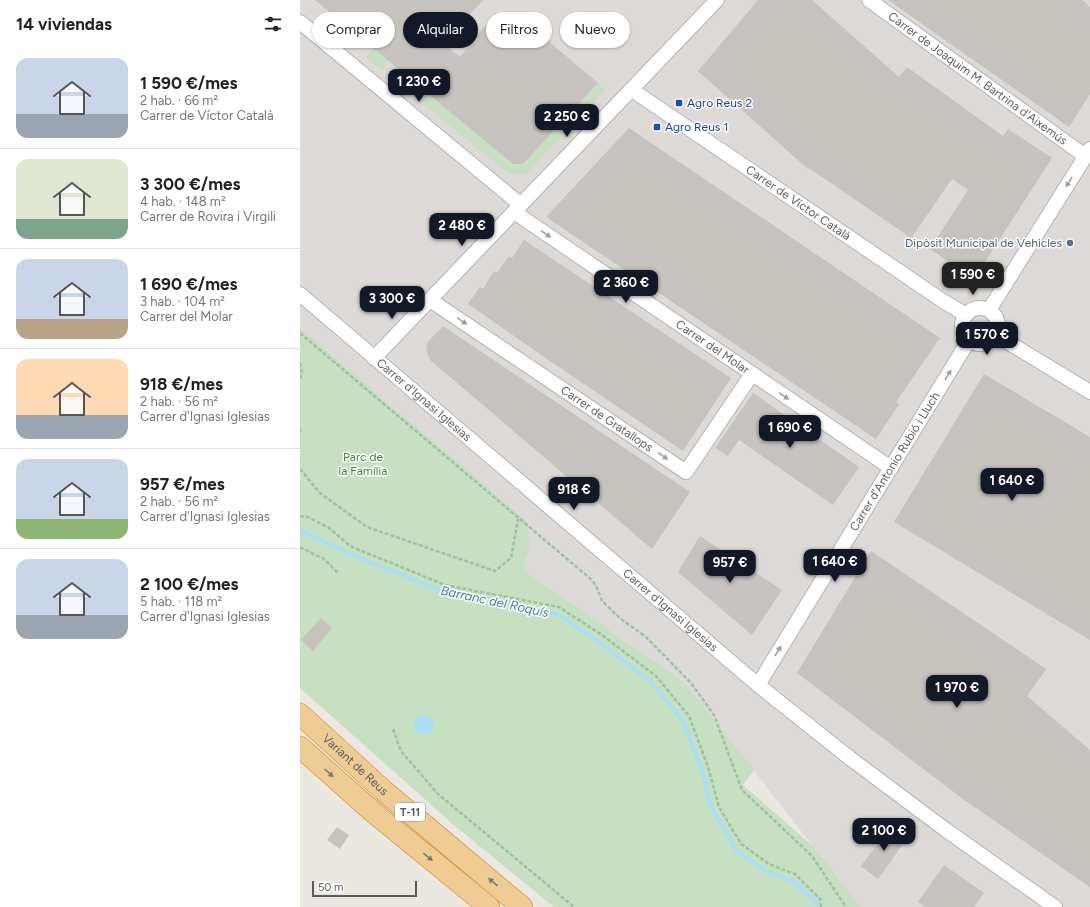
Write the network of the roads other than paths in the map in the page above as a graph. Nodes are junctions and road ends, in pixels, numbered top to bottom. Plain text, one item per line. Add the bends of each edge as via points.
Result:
1 (717, 0) edge
2 (869, 0) edge
3 (708, 6) edge
4 (300, 22) edge
5 (632, 90) junction
6 (1088, 152) edge
7 (517, 209) junction
8 (300, 294) edge
9 (430, 300) junction
10 (989, 310) junction
11 (966, 315) junction
12 (996, 335) junction
13 (970, 340) junction
14 (374, 358) junction
15 (752, 374) junction
16 (1090, 392) edge
17 (891, 468) junction
18 (758, 685) junction
19 (300, 714) edge
20 (300, 747) edge
21 (489, 907) edge
22 (522, 907) edge
23 (1055, 907) edge

1 - 3 street
2 - 6 street, Carrer de Joaquim M. Bartrina d'Aixemús
3 - 5 street
4 - 7 street, Carrer del Molar
5 - 7 street
5 - 11 street, Carrer de Víctor Català
6 -> 10 street
7 - 9 street
7 -> 15 street, Carrer del Molar
8 - 14 street, Carrer d'Ignasi Iglesias
9 - 14 street
9 -> 15 street, Carrer de Gratallops via 686,472
10 - 11 street via 975,309
10 - 12 street via 998,321
11 - 13 street via 963,328 964,334
12 - 13 street via 982,344
12 - 16 street
17 -> 13 street, Carrer d'Antonio Rubió i Lluch
14 - 18 street, Carrer d'Ignasi Iglesias
15 -> 17 street, Carrer del Molar
18 -> 17 street, Carrer d'Antonio Rubió i Lluch
18 - 23 street, Carrer d'Ignasi Iglesias via 946,830
22 -> 19 highway, Variant de Reus / T-11 via 384,791
20 -> 21 highway, Variant de Reus / T-11 via 372,812

